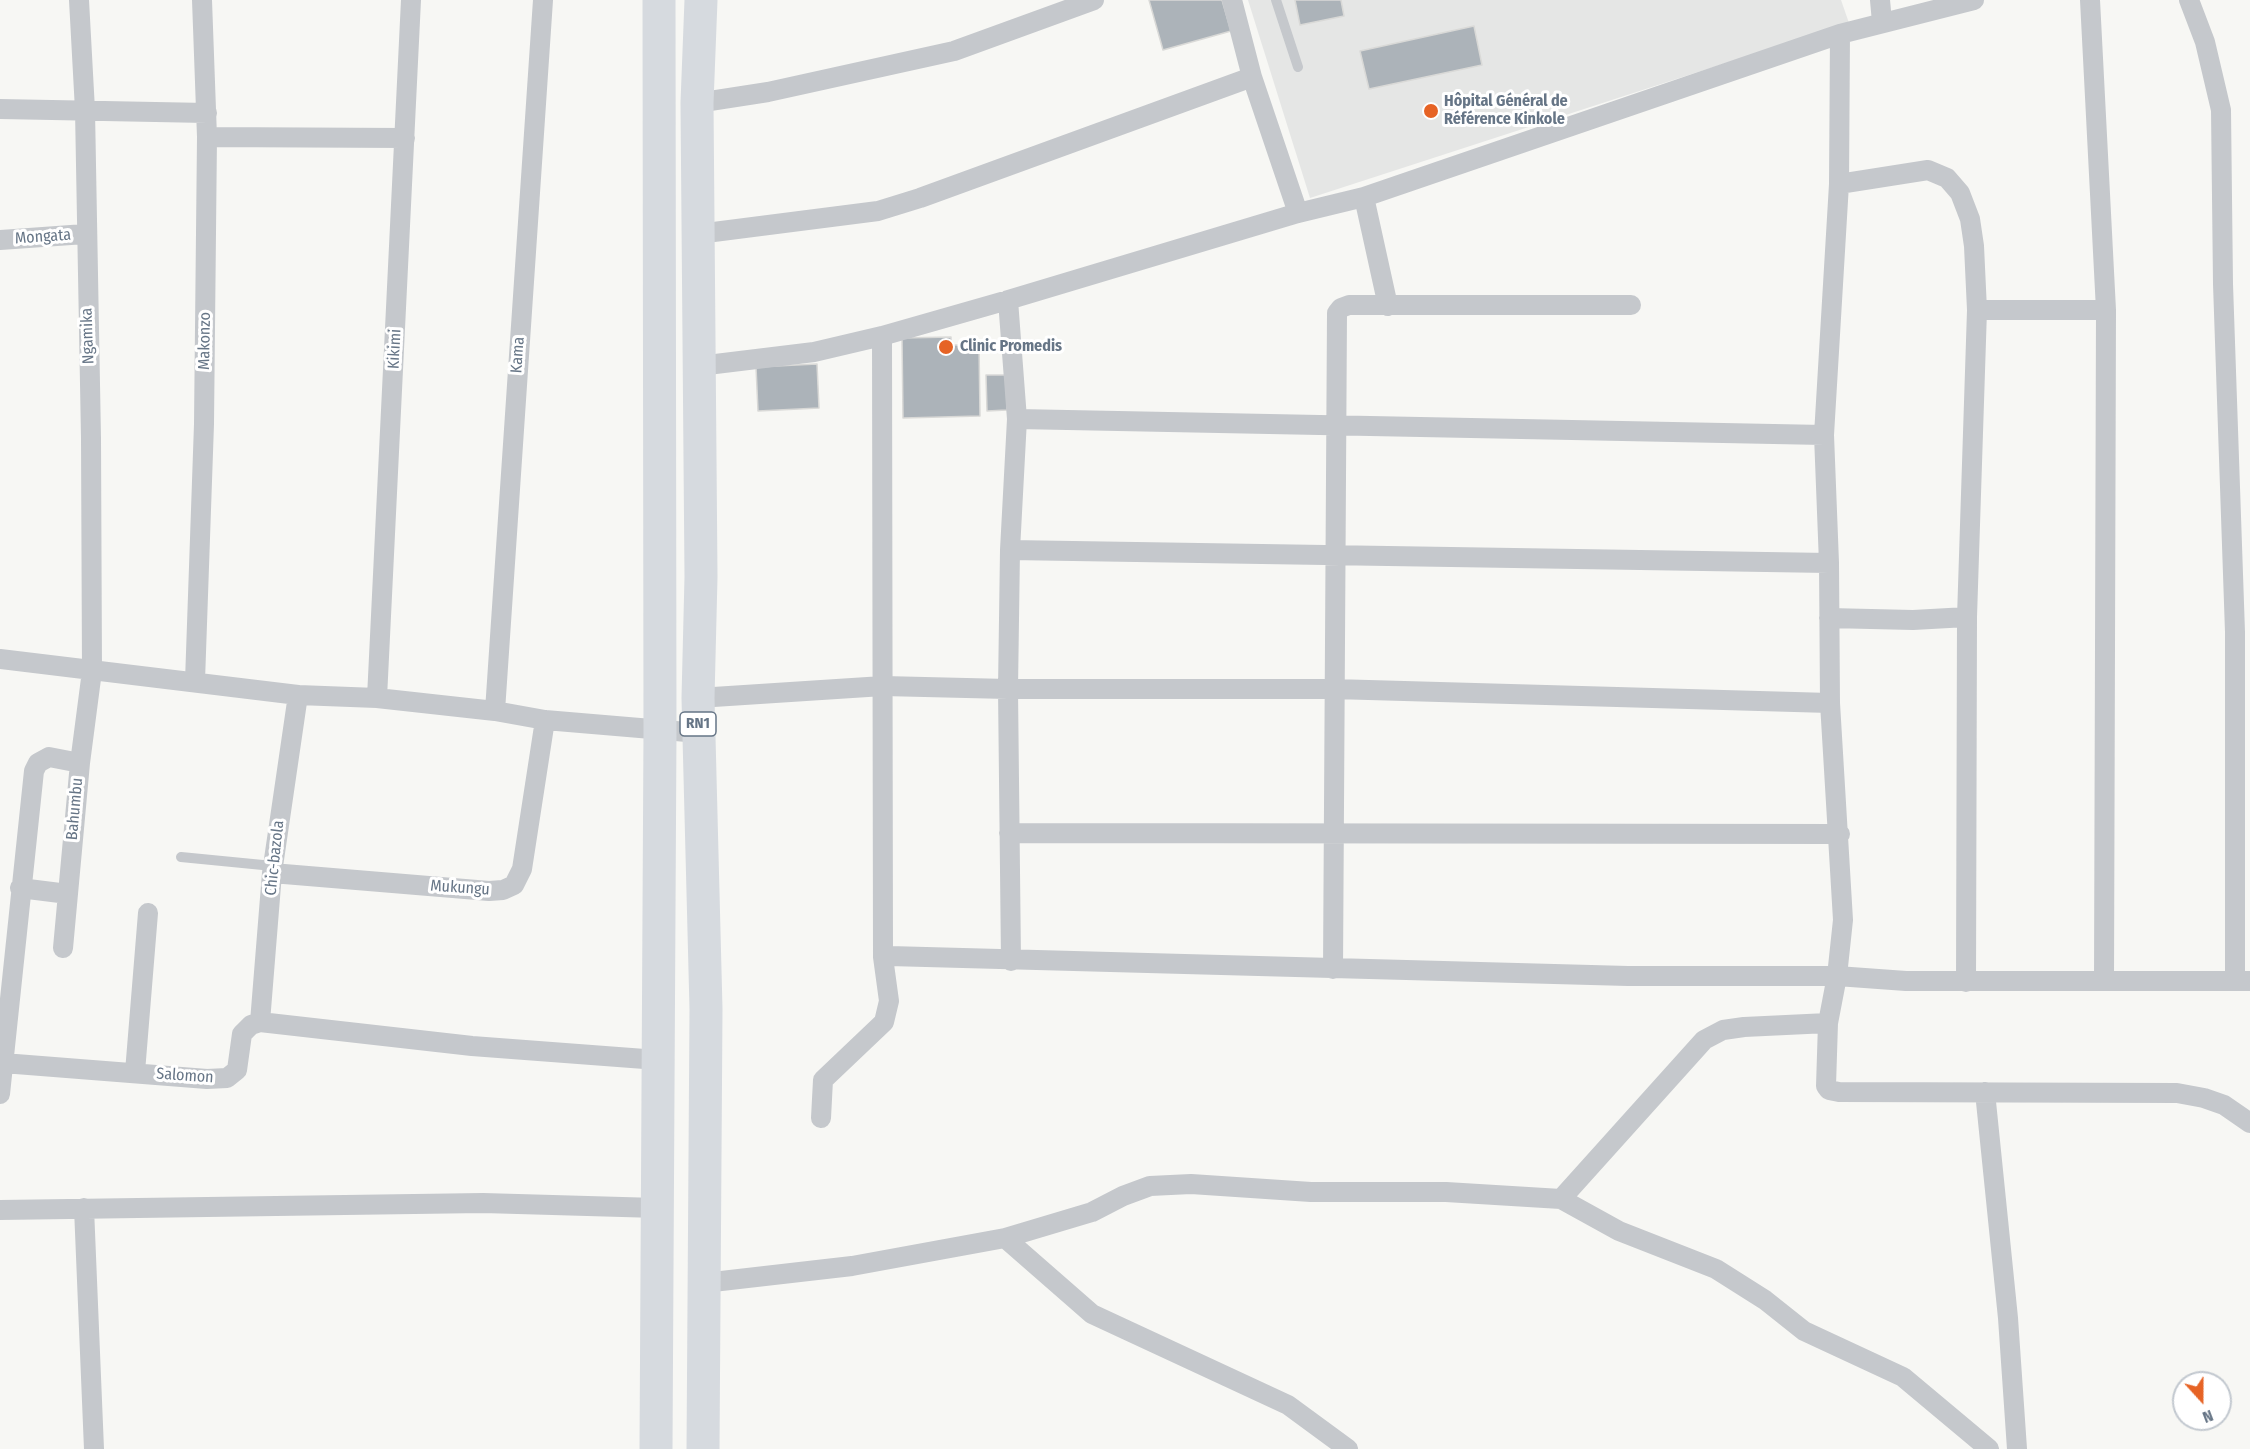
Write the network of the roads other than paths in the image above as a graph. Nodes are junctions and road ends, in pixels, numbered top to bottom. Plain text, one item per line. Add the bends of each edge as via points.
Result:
1 (79, 0) edge
2 (202, 0) edge
3 (411, 0) edge
4 (543, 0) edge
5 (659, 0) edge
6 (701, 0) edge
7 (1094, 0) edge
8 (1232, 0) edge
9 (1276, 0) edge
10 (1880, 0) edge
11 (1974, 0) edge
12 (2090, 0) edge
13 (2188, 0) edge
14 (1882, 22) junction
15 (1840, 34) junction
16 (1298, 67) dead end
17 (1252, 77) junction
18 (697, 103) junction
19 (0, 109) edge
20 (85, 110) junction
21 (207, 113) junction
22 (207, 136) junction
23 (405, 138) junction
24 (1839, 184) junction
25 (1364, 197) junction
26 (1298, 213) junction
27 (85, 234) junction
28 (698, 234) junction
29 (0, 240) edge
30 (1008, 300) junction
31 (1631, 305) dead end
32 (1388, 306) junction
33 (1977, 310) junction
34 (2106, 310) junction
35 (882, 336) junction
36 (699, 366) junction
37 (1017, 419) junction
38 (1335, 424) junction
39 (1824, 435) junction
40 (1010, 550) junction
41 (1334, 555) junction
42 (1829, 563) junction
43 (1967, 616) junction
44 (1829, 618) junction
45 (0, 659) edge
46 (92, 671) junction
47 (195, 681) junction
48 (884, 686) junction
49 (1333, 688) junction
50 (1008, 689) junction
51 (298, 695) junction
52 (376, 698) junction
53 (698, 698) junction
54 (1830, 703) junction
55 (495, 711) junction
56 (545, 720) junction
57 (660, 731) junction
58 (699, 733) junction
59 (80, 763) junction
60 (1334, 831) junction
61 (1010, 833) junction
62 (1840, 834) junction
63 (181, 857) dead end
64 (273, 869) junction
65 (20, 888) junction
66 (68, 894) junction
67 (148, 913) dead end
68 (63, 948) dead end
69 (883, 957) junction
70 (1011, 961) junction
71 (1333, 969) junction
72 (1837, 976) junction
73 (2104, 981) junction
74 (2242, 981) edge
75 (1965, 982) junction
76 (260, 1022) junction
77 (1828, 1023) junction
78 (658, 1060) junction
79 (3, 1063) junction
80 (135, 1072) junction
81 (1985, 1092) junction
82 (0, 1094) edge
83 (821, 1118) dead end
84 (2250, 1123) edge
85 (1561, 1200) junction
86 (84, 1208) junction
87 (657, 1208) junction
88 (0, 1210) edge
89 (1005, 1238) junction
90 (704, 1283) junction
91 (94, 1449) edge
92 (656, 1449) edge
93 (703, 1449) edge
94 (1348, 1449) edge
95 (1989, 1449) edge
96 (2017, 1449) edge

1 - 20 street, Ngamika
2 - 21 street, Makonzo
3 - 23 street, Kikimi
4 - 55 street, Kama
5 - 57 highway, RN1
6 - 18 highway, RN1
7 - 18 street via 954,51 768,92
8 - 17 street
9 - 16 lane
10 - 14 street
11 - 14 street
12 - 34 street
13 - 74 street via 2205,42 2221,110
14 - 15 street
15 - 24 street
15 - 25 street
17 - 26 street
17 - 28 street via 878,211
18 - 28 highway, RN1
19 - 20 street
20 - 21 street
20 - 27 street, Ngamika
21 - 22 street, Makonzo
22 - 23 street
22 - 47 street, Makonzo via 204,424
23 - 52 street, Kikimi
24 - 33 street via 1929,171 1947,178 1960,193 1970,219
24 - 39 street
25 - 26 street
25 - 32 street
26 - 30 street
27 - 29 street, Mongata
27 - 46 street, Ngamika
28 - 36 highway, RN1
30 - 35 street
30 - 37 street
31 - 32 street
32 - 38 street via 1349,305 1337,313
33 - 34 street
33 - 43 street
34 - 73 street
35 - 36 street via 814,352
35 - 48 street
36 - 53 highway, RN1
37 - 38 street
37 - 40 street
38 - 39 street
38 - 41 street
39 - 42 street
40 - 41 street
40 - 50 street
41 - 42 street
41 - 49 street
42 - 44 street
43 - 44 street via 1914,620
43 - 75 street
44 - 54 street
45 - 46 street
46 - 47 street
46 - 59 street, Bahumbu
47 - 51 street
48 - 50 street
48 - 53 street
48 - 69 street
49 - 50 street
49 - 54 street
49 - 60 street
50 - 61 street
51 - 52 street
51 - 64 street, Chic-bazola
52 - 55 street
53 - 58 highway, RN1
54 - 62 street
55 - 56 street
56 - 57 street
56 - 64 street, Mukungu via 522,869 514,885 489,891
57 - 58 street
57 - 78 highway, RN1
58 - 90 highway, RN1 via 705,1009
59 - 65 street via 49,757 38,763 34,771
59 - 66 street, Bahumbu
60 - 61 street
60 - 62 street
60 - 71 street
61 - 70 street
62 - 72 street via 1844,920
63 - 64 lane
64 - 76 street, Chic-bazola
65 - 66 street
65 - 79 street
66 - 68 street, Bahumbu
67 - 80 street
69 - 70 street
69 - 83 street via 889,1001 884,1022 823,1080
70 - 71 street
71 - 72 street
72 - 75 street
72 - 77 street
73 - 74 street
73 - 75 street
76 - 78 street via 472,1046
76 - 80 street, Salomon via 242,1034 237,1070 227,1078
77 - 81 street via 1825,1078 1829,1090
77 - 85 street via 1744,1027 1723,1030 1704,1040
78 - 87 highway, RN1
79 - 80 street, Salomon
79 - 82 street
81 - 84 street via 2177,1093 2224,1105
81 - 96 street
85 - 89 street via 1446,1192 1150,1186 1092,1212
85 - 95 street via 1619,1231 1716,1269 1804,1331 1903,1377
86 - 87 street via 483,1203
86 - 88 street
86 - 91 street
87 - 92 highway, RN1
89 - 90 street via 852,1266
89 - 94 street via 1092,1314 1288,1406
90 - 93 highway, RN1

